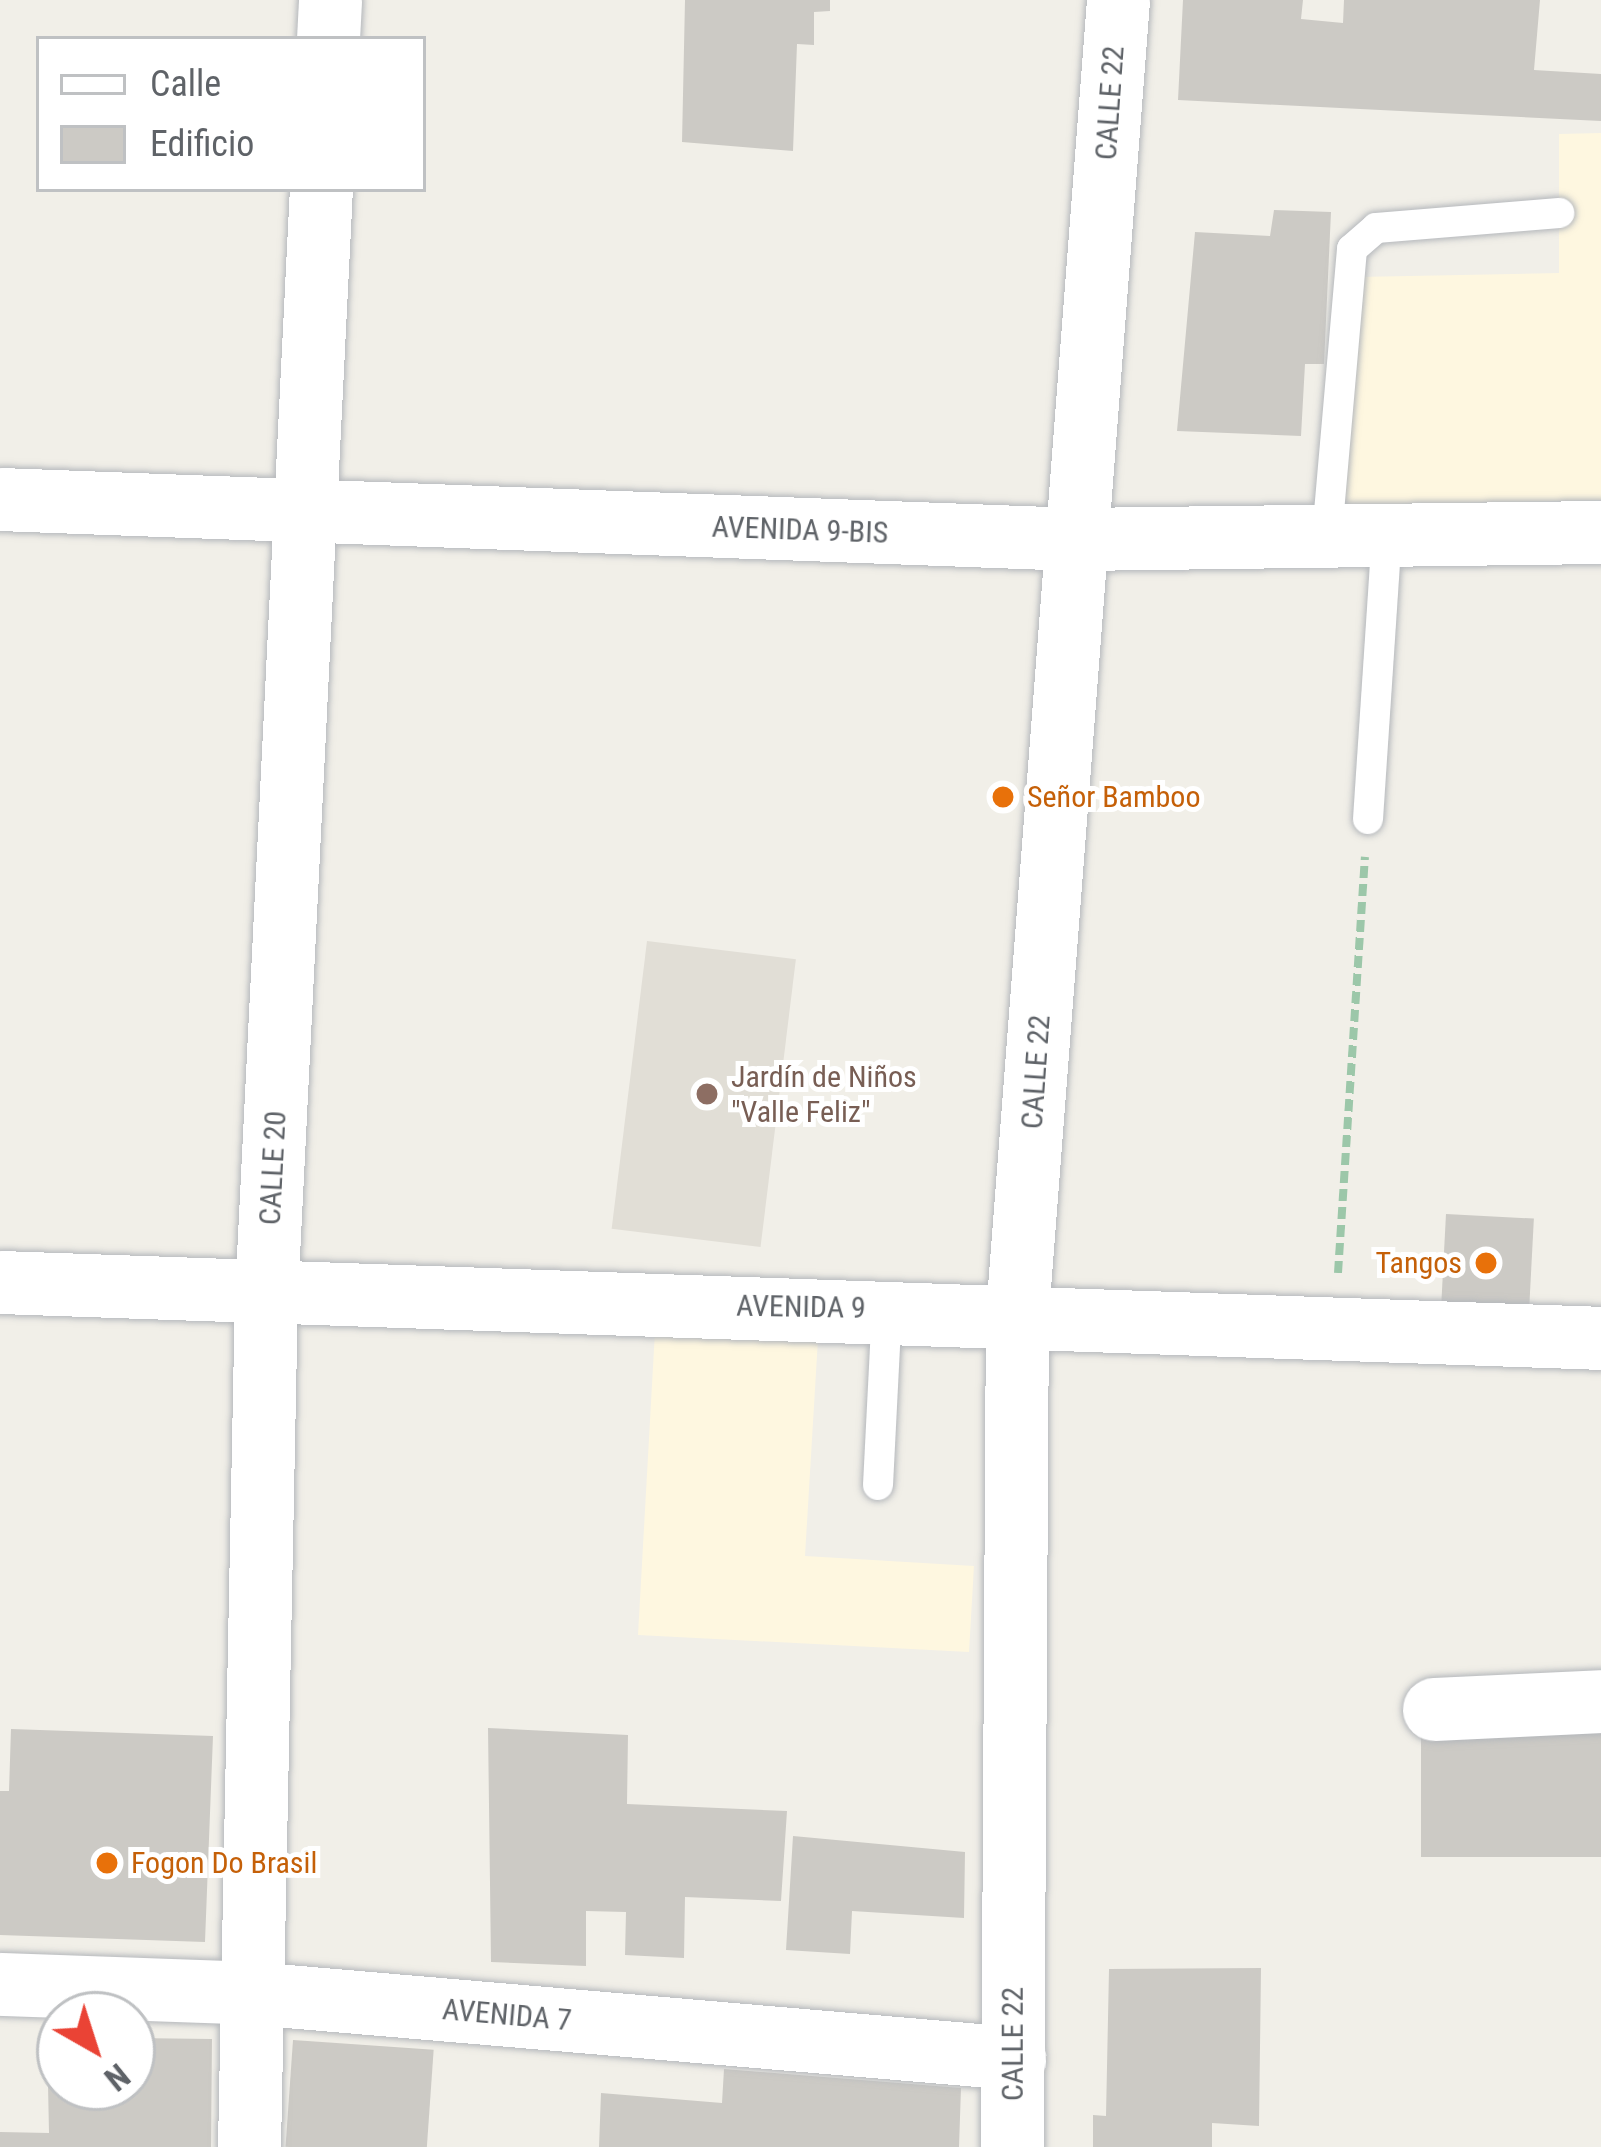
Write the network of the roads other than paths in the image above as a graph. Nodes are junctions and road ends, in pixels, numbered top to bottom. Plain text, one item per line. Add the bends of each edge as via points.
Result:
1 (330, 0) edge
2 (1118, 0) edge
3 (328, 36) edge
4 (321, 192) edge
5 (1558, 213) dead end
6 (0, 499) edge
7 (306, 514) junction
8 (1601, 532) edge
9 (1357, 536) junction
10 (1078, 539) junction
11 (1368, 819) road end
12 (0, 1282) edge
13 (266, 1296) junction
14 (887, 1309) junction
15 (1017, 1313) junction
16 (1601, 1338) edge
17 (878, 1485) dead end
18 (1601, 1701) edge
19 (1434, 1709) dead end
20 (0, 1984) edge
21 (252, 1993) junction
22 (1014, 2058) junction
23 (249, 2147) edge
24 (1012, 2147) edge

1 - 3 street
2 - 10 street, CALLE 22
4 - 7 street, CALLE 20
5 - 9 lane via 1376,228 1352,249
6 - 7 street, AVENIDA 9-BIS
7 - 10 street, AVENIDA 9-BIS
7 - 13 street, CALLE 20
8 - 9 street, AVENIDA 9-BIS
9 - 10 street, AVENIDA 9-BIS
9 - 11 lane
10 - 15 street, CALLE 22
12 - 13 street, AVENIDA 9
13 - 14 street, AVENIDA 9
13 - 21 street, CALLE 20
14 - 15 street, AVENIDA 9
14 - 17 lane
15 - 16 street, AVENIDA 9
15 - 22 street, CALLE 22
18 - 19 street
20 - 21 street, AVENIDA 7
21 - 22 street, AVENIDA 7
21 - 23 street, CALLE 20
22 - 24 street, CALLE 22

